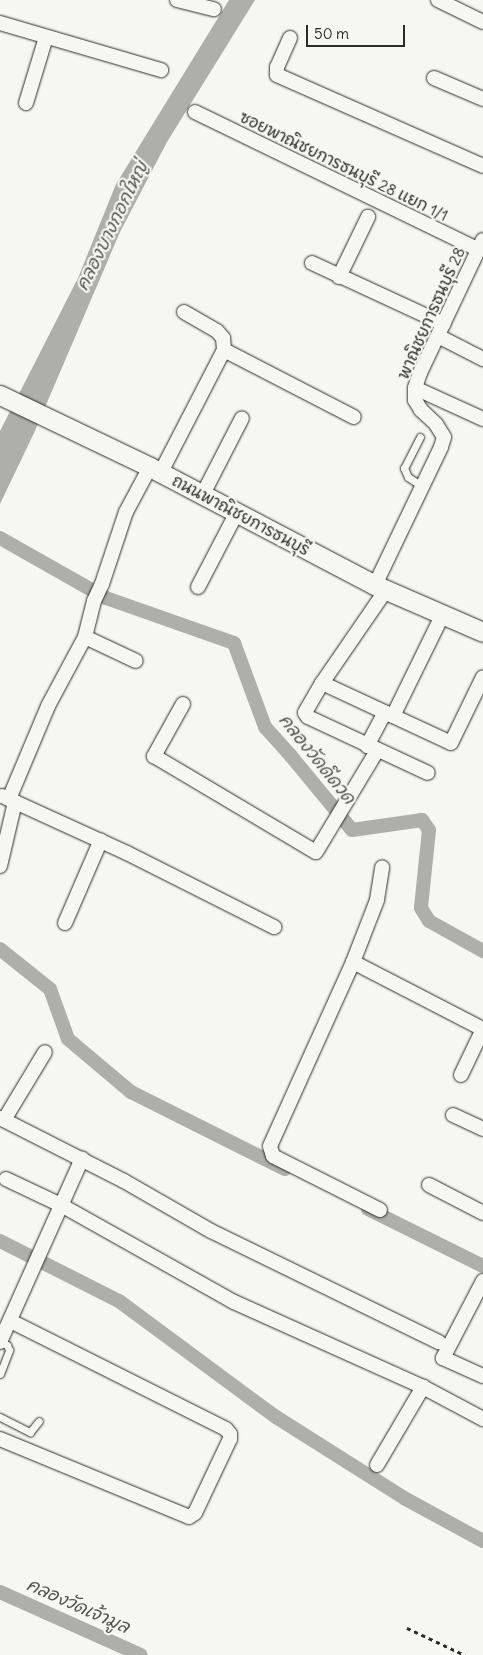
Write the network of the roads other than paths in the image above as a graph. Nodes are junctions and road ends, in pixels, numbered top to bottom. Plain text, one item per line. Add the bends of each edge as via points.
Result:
1 (176, 0) edge
2 (438, 0) edge
3 (214, 9) dead end
4 (483, 22) edge
5 (0, 23) edge
6 (46, 37) junction
7 (290, 38) dead end
8 (161, 70) dead end
9 (434, 78) dead end
10 (483, 99) edge
11 (26, 103) dead end
12 (195, 112) dead end
13 (483, 166) edge
14 (368, 217) dead end
15 (481, 245) edge
16 (312, 264) dead end
17 (339, 277) junction
18 (184, 312) dead end
19 (441, 330) junction
20 (224, 350) junction
21 (483, 359) edge
22 (415, 388) junction
23 (0, 395) edge
24 (354, 417) dead end
25 (242, 418) dead end
26 (483, 419) edge
27 (420, 437) dead end
28 (155, 470) junction
29 (422, 486) junction
30 (203, 494) junction
31 (237, 512) junction
32 (198, 587) dead end
33 (380, 587) junction
34 (442, 614) junction
35 (483, 632) edge
36 (85, 637) junction
37 (136, 661) dead end
38 (483, 677) edge
39 (322, 683) junction
40 (183, 704) dead end
41 (389, 714) junction
42 (372, 748) junction
43 (428, 773) dead end
44 (8, 799) edge
45 (101, 840) junction
46 (0, 866) edge
47 (382, 867) dead end
48 (65, 923) dead end
49 (274, 927) dead end
50 (353, 962) junction
51 (483, 1029) edge
52 (478, 1051) edge
53 (45, 1052) dead end
54 (460, 1074) dead end
55 (454, 1115) dead end
56 (2, 1119) edge
57 (483, 1129) edge
58 (82, 1159) junction
59 (6, 1179) dead end
60 (429, 1185) dead end
61 (61, 1205) junction
62 (380, 1210) dead end
63 (483, 1213) edge
64 (483, 1281) edge
65 (8, 1315) edge
66 (0, 1341) edge
67 (439, 1342) dead end
68 (0, 1374) edge
69 (483, 1376) edge
70 (423, 1387) junction
71 (0, 1417) edge
72 (483, 1419) edge
73 (39, 1422) dead end
74 (0, 1439) edge
75 (377, 1465) dead end

1 - 3 street
2 - 4 street
5 - 6 street
6 - 8 street
6 - 11 street
7 - 13 street via 277,67 277,75
9 - 10 street
12 - 15 street, ซอยพาณิชยการธนบุรี 28 แยก 1/1
14 - 17 street
15 - 19 street, พาณิชยการธนบุรี 28
16 - 17 street
17 - 19 street
18 - 20 street via 217,331 223,338
19 - 21 street
19 - 22 street, พาณิชยการธนบุรี 28
20 - 24 street
20 - 28 street
22 - 26 street
22 - 29 street, พาณิชยการธนบุรี 28 via 415,400 420,410 436,424 444,437
23 - 28 main road, ถนนพาณิชยการธนบุรี
25 - 30 street
27 - 29 lane via 404,468 408,477
28 - 30 main road, ถนนพาณิชยการธนบุรี
28 - 36 street via 126,512 94,601
29 - 33 street, พาณิชยการธนบุรี 28
30 - 31 main road, ถนนพาณิชยการธนบุรี
31 - 32 street
31 - 33 main road, ถนนพาณิชยการธนบุรี
33 - 34 main road, ถนนพาณิชยการธนบุรี
33 - 39 street, พาณิชยการธนบุรี 28
34 - 35 main road, ถนนพาณิชยการธนบุรี
34 - 41 street
36 - 37 street
36 - 44 street via 48,706
38 - 41 street via 451,742
39 - 41 street
39 - 42 street, พาณิชยการธนบุรี 28 via 307,708 308,718
40 - 42 street via 154,756 316,852
41 - 42 street
42 - 43 street
44 - 45 street
44 - 46 street
45 - 48 street
45 - 49 street
47 - 50 street via 377,900
50 - 51 street
50 - 62 street via 270,1146 273,1156
51 - 52 street
52 - 54 street
53 - 56 street
55 - 57 street
56 - 58 street
58 - 61 street
58 - 67 street via 211,1231
59 - 61 street
60 - 63 street
61 - 65 street
61 - 70 street via 227,1298
64 - 69 street via 443,1358
65 - 66 street
65 - 74 street via 226,1429 230,1439 195,1513 189,1517
66 - 68 lane via 9,1350
70 - 72 street
70 - 75 street
71 - 73 lane via 30,1432

